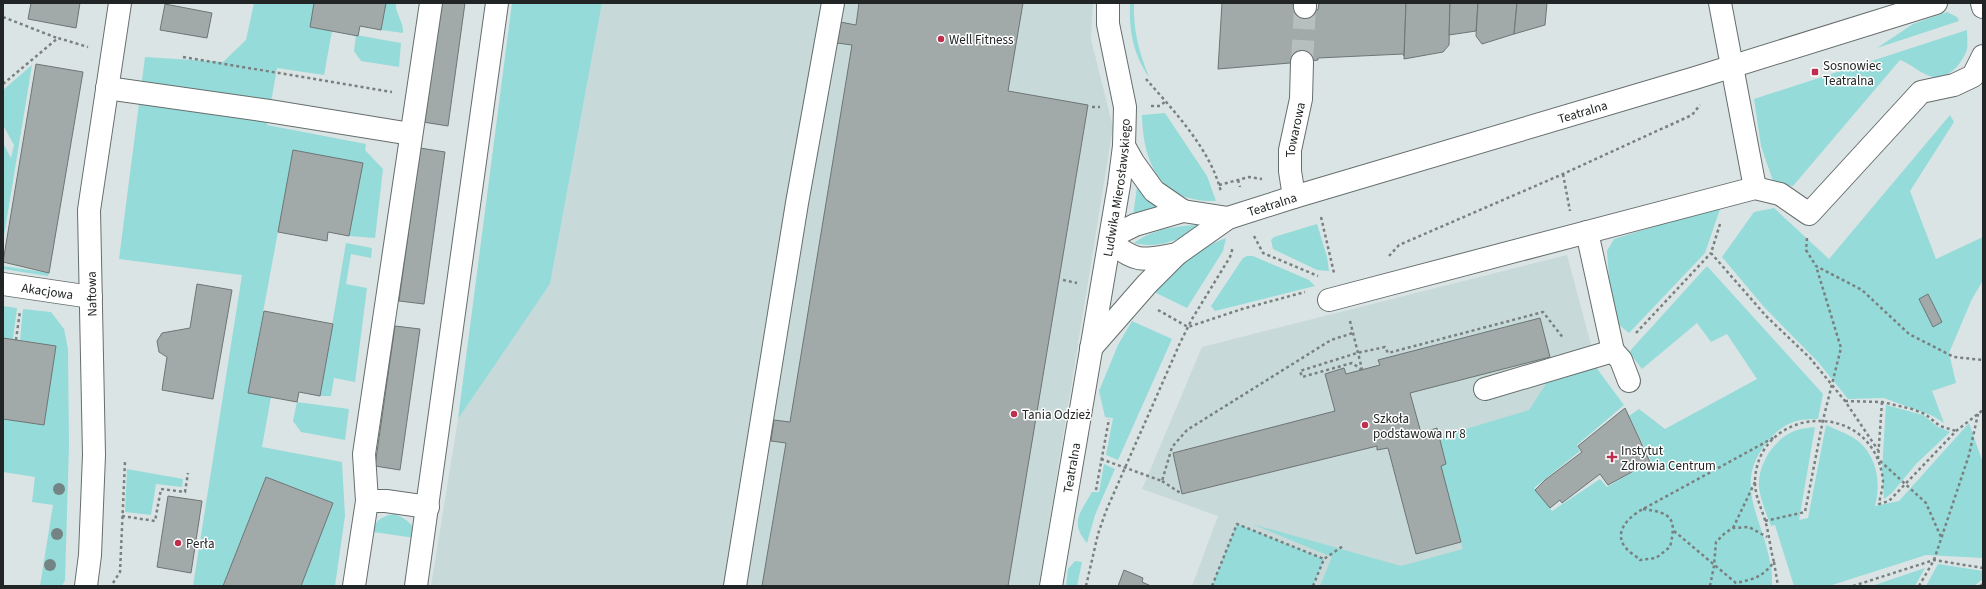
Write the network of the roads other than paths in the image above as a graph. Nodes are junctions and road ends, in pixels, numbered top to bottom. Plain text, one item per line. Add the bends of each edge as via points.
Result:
1 (120, 3) edge
2 (431, 3) edge
3 (497, 3) edge
4 (833, 3) edge
5 (1108, 3) edge
6 (1720, 3) edge
7 (1936, 3) edge
8 (1982, 3) edge
9 (1983, 7) edge
10 (1983, 56) edge
11 (1302, 62) tunnel mouth
12 (1733, 66) junction
13 (107, 88) junction
14 (410, 134) junction
15 (1124, 146) junction
16 (1755, 188) junction
17 (1294, 197) junction
18 (1183, 211) junction
19 (1228, 218) junction
20 (1579, 225) junction
21 (1110, 242) junction
22 (1177, 254) junction
23 (3, 284) edge
24 (91, 297) junction
25 (1329, 300) dead end
26 (1091, 348) junction
27 (1613, 351) junction
28 (1629, 381) dead end
29 (1485, 389) dead end
30 (367, 501) junction
31 (428, 507) junction
32 (86, 586) edge
33 (354, 586) edge
34 (416, 586) edge
35 (735, 586) edge
36 (1051, 586) edge

1 - 13 street, Naftowa
2 - 14 street
3 - 31 street
4 - 35 street via 797,203
5 - 15 street, Ludwika Mierosławskiego via 1110,36 1125,107
6 - 12 street
7 - 12 street, Teatralna
8 - 9 street
10 - 16 street via 1973,76 1954,85 1921,92 1809,214 1780,194
11 - 17 street, Towarowa via 1301,99 1290,150
12 - 16 street
12 - 17 street, Teatralna
13 - 14 street via 262,109
13 - 24 street, Naftowa via 89,210
14 - 30 street via 364,454
15 - 18 street via 1154,191
15 - 21 street, Ludwika Mierosławskiego
16 - 20 street
17 - 19 street, Teatralna
18 - 19 street
18 - 21 street via 1135,225 1121,232
19 - 22 street
20 - 25 street
20 - 27 street
21 - 22 street via 1138,259
21 - 26 street, Ludwika Mierosławskiego
22 - 26 street
23 - 24 street, Akacjowa
24 - 32 street, Naftowa via 94,455 90,555
26 - 36 street, Teatralna
27 - 28 street via 1621,360
27 - 29 street
30 - 31 street
30 - 33 street
31 - 34 street

